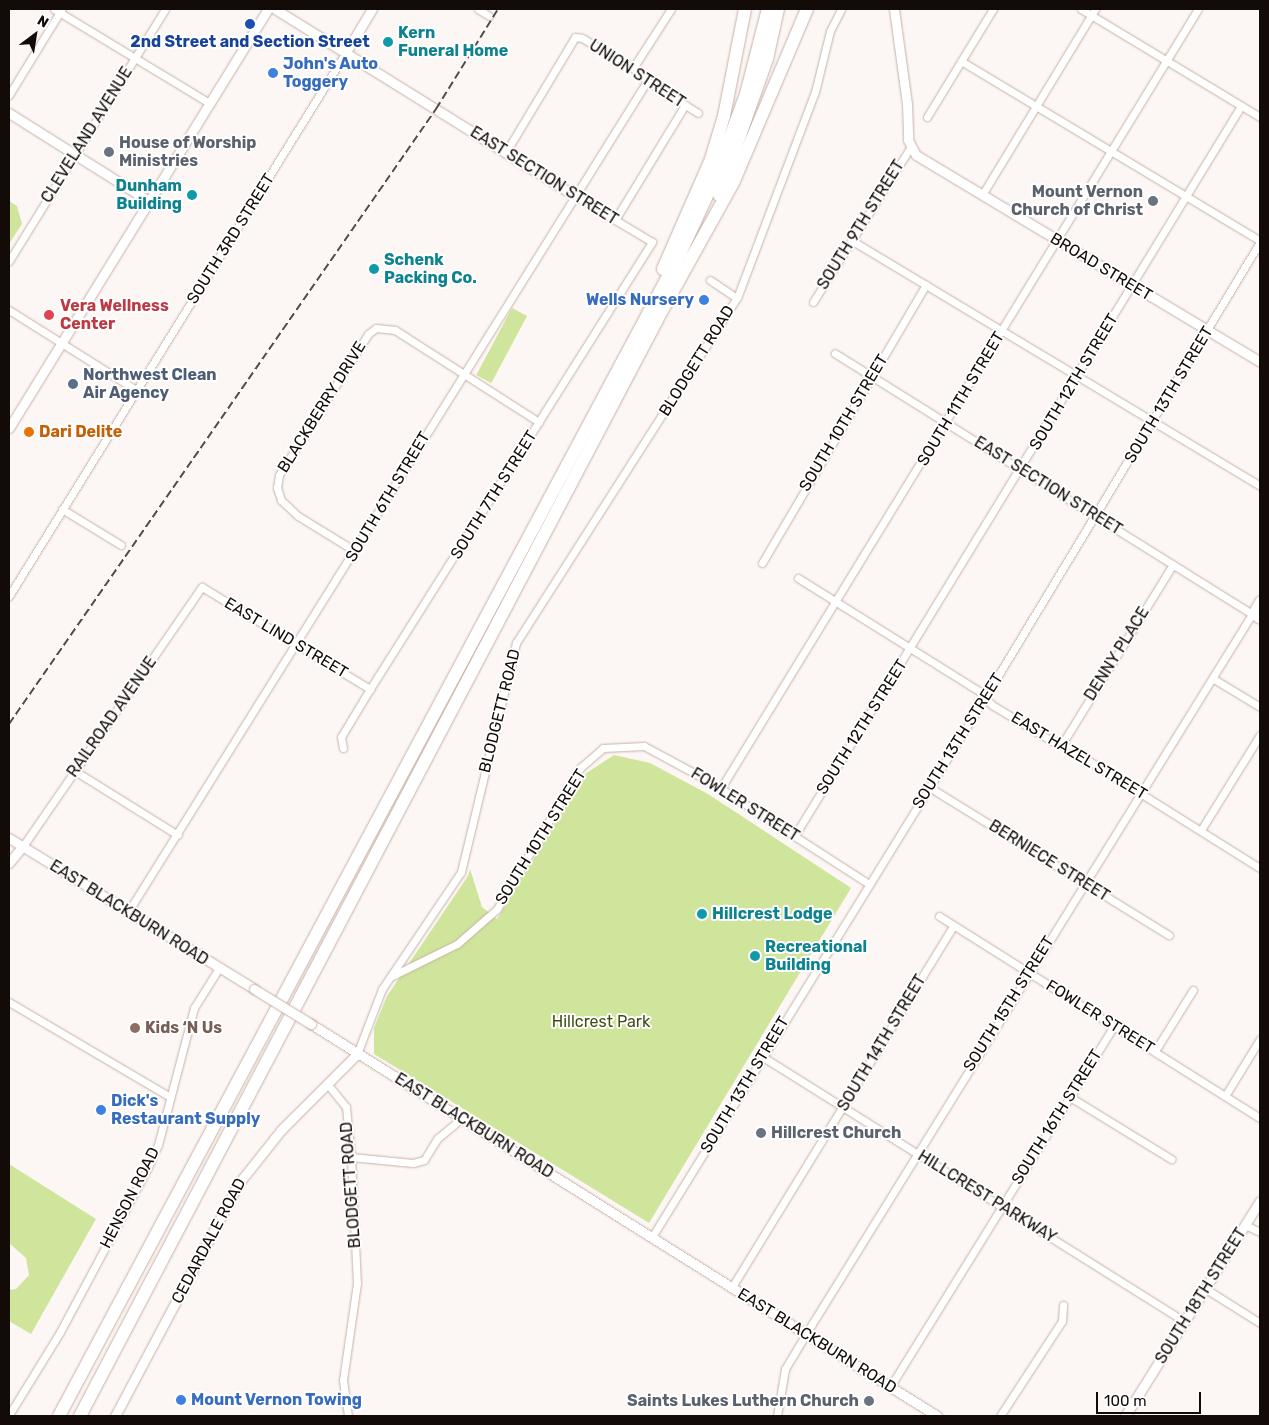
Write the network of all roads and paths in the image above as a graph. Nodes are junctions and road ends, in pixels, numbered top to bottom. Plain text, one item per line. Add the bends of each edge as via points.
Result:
1 (165, 9) edge
2 (268, 9) edge
3 (275, 9) edge
4 (372, 9) edge
5 (478, 9) edge
6 (671, 9) edge
7 (745, 9) edge
8 (768, 9) edge
9 (778, 9) edge
10 (807, 9) edge
11 (841, 9) edge
12 (894, 9) edge
13 (993, 9) edge
14 (1082, 9) edge
15 (1198, 9) edge
16 (58, 10) edge
17 (1093, 12) edge
18 (489, 16) dead end
19 (346, 52) junction
20 (135, 59) junction
21 (961, 61) junction
22 (1166, 61) junction
23 (633, 68) junction
24 (647, 81) junction
25 (9, 95) edge
26 (209, 103) junction
27 (1036, 104) junction
28 (685, 105) junction
29 (1242, 106) junction
30 (9, 113) edge
31 (698, 114) dead end
32 (927, 117) dead end
33 (1260, 117) edge
34 (910, 148) junction
35 (1110, 151) junction
36 (506, 152) junction
37 (74, 155) junction
38 (982, 195) junction
39 (575, 196) junction
40 (1186, 197) junction
41 (149, 201) junction
42 (614, 220) junction
43 (702, 236) junction
44 (851, 240) junction
45 (1057, 240) junction
46 (1260, 241) edge
47 (652, 242) joint
48 (9, 261) edge
49 (710, 280) dead end
50 (926, 284) junction
51 (1132, 286) junction
52 (737, 298) junction
53 (812, 302) dead end
54 (9, 310) edge
55 (1002, 330) junction
56 (1207, 330) junction
57 (62, 342) junction
58 (835, 353) dead end
59 (1260, 362) edge
60 (463, 374) junction
61 (1078, 376) junction
62 (871, 378) junction
63 (608, 387) junction
64 (136, 390) junction
65 (539, 422) junction
66 (1153, 422) junction
67 (946, 423) junction
68 (9, 428) edge
69 (1022, 469) junction
70 (1260, 486) edge
71 (62, 509) junction
72 (1096, 515) junction
73 (121, 545) dead end
74 (355, 551) junction
75 (762, 562) dead end
76 (1173, 564) junction
77 (798, 578) dead end
78 (202, 587) joint
79 (9, 596) edge
80 (1260, 600) edge
81 (837, 602) junction
82 (1256, 616) edge
83 (296, 644) junction
84 (910, 648) junction
85 (1214, 679) junction
86 (370, 689) junction
87 (985, 697) junction
88 (1260, 707) edge
89 (1260, 735) edge
90 (1062, 744) junction
91 (644, 746) joint
92 (342, 748) dead end
93 (75, 771) junction
94 (929, 787) junction
95 (721, 788) junction
96 (1140, 792) junction
97 (1201, 830) junction
98 (178, 835) junction
99 (795, 835) junction
100 (9, 838) edge
101 (22, 846) junction
102 (9, 863) edge
103 (1260, 868) edge
104 (1084, 882) junction
105 (869, 884) junction
106 (128, 912) junction
107 (939, 916) dead end
108 (953, 926) junction
109 (1169, 935) dead end
110 (219, 968) junction
111 (1029, 973) junction
112 (392, 976) junction
113 (1193, 990) dead end
114 (9, 1002) edge
115 (1114, 1026) junction
116 (1260, 1039) edge
117 (1155, 1051) junction
118 (357, 1054) junction
119 (763, 1057) junction
120 (329, 1086) junction
121 (1225, 1096) junction
122 (170, 1097) junction
123 (1070, 1097) junction
124 (843, 1107) junction
125 (462, 1118) junction
126 (1260, 1118) edge
127 (917, 1152) junction
128 (351, 1157) junction
129 (1171, 1159) dead end
130 (1260, 1201) edge
131 (1002, 1206) junction
132 (1245, 1225) junction
133 (1260, 1232) edge
134 (652, 1237) junction
135 (732, 1287) junction
136 (1206, 1289) junction
137 (121, 1299) junction
138 (140, 1305) junction
139 (1063, 1306) dead end
140 (1185, 1322) junction
141 (1260, 1323) edge
142 (806, 1334) junction
143 (890, 1387) junction
144 (9, 1415) edge
145 (49, 1416) edge
146 (59, 1416) edge
147 (80, 1416) edge
148 (86, 1416) edge
149 (115, 1416) edge
150 (348, 1416) edge
151 (777, 1416) edge
152 (937, 1416) edge
153 (1000, 1416) edge
154 (1126, 1416) edge

1 - 20 street, CLEVELAND AVENUE
2 - 26 street
3 - 19 street, EAST SECTION STREET
4 - 19 street, SOUTH 3RD STREET
5 - 18 street
6 - 23 street
7 - 63 highway via 724,116 711,159
8 - 63 highway via 746,94 712,184
9 - 43 highway via 748,118
10 - 43 highway via 734,182
11 - 52 street, BLODGETT ROAD via 830,31 815,92
12 - 34 street
13 - 21 street
14 - 17 street
15 - 22 street, SOUTH 11TH STREET
16 - 20 street
16 - 25 street
17 - 22 street
17 - 27 street
19 - 36 street, EAST SECTION STREET
19 - 64 street, SOUTH 3RD STREET
20 - 26 street
20 - 37 street, CLEVELAND AVENUE
21 - 27 street
21 - 32 street
22 - 29 street
22 - 35 street, SOUTH 11TH STREET
23 - 24 street, UNION STREET
23 - 36 street, UNION STREET via 575,37
24 - 28 street, UNION STREET
24 - 39 street, SOUTH 6TH STREET
26 - 41 street
27 - 35 street
27 - 38 street
28 - 31 street, UNION STREET
28 - 42 street
29 - 33 street
29 - 40 street, SOUTH 12TH STREET
30 - 37 street
34 - 38 street, BROAD STREET
34 - 44 street, SOUTH 9TH STREET
35 - 40 street
35 - 45 street, SOUTH 11TH STREET
36 - 39 street, EAST SECTION STREET
37 - 41 street
37 - 48 street, CLEVELAND AVENUE
38 - 45 street, BROAD STREET
39 - 42 street, EAST SECTION STREET
39 - 60 street, SOUTH 6TH STREET
40 - 46 street
40 - 51 street, SOUTH 12TH STREET
41 - 57 street
42 - 47 street, EAST SECTION STREET
43 - 138 highway
44 - 50 street
44 - 53 street, SOUTH 9TH STREET
45 - 51 street, BROAD STREET
45 - 55 street, SOUTH 11TH STREET
46 - 56 street, SOUTH 13TH STREET
47 - 65 street, SOUTH 7TH STREET
49 - 52 street
50 - 55 street
50 - 62 street, SOUTH 10TH STREET
51 - 56 street, BROAD STREET
51 - 61 street, SOUTH 12TH STREET
52 - 112 street, BLODGETT ROAD via 516,643 462,872
54 - 57 street
55 - 61 street
55 - 67 street, SOUTH 11TH STREET
56 - 59 street, BROAD STREET
56 - 66 street, SOUTH 13TH STREET
57 - 64 street
57 - 68 street
58 - 62 street, EAST SECTION STREET
60 - 65 street
60 - 74 street, SOUTH 6TH STREET
60 - 74 street, BLACKBERRY DRIVE via 386,326 368,334 279,474 277,488 281,500 298,516
61 - 66 street
61 - 69 street, SOUTH 12TH STREET
62 - 67 street, EAST SECTION STREET
62 - 75 street, SOUTH 10TH STREET
63 - 137 highway
64 - 71 street, SOUTH 3RD STREET
65 - 86 street, SOUTH 7TH STREET
66 - 70 street
66 - 72 street, SOUTH 13TH STREET
67 - 69 street, EAST SECTION STREET
67 - 81 street, SOUTH 11TH STREET
69 - 72 street, EAST SECTION STREET
69 - 84 street, SOUTH 12TH STREET
71 - 73 street
71 - 79 street, SOUTH 3RD STREET
72 - 76 street, EAST SECTION STREET
72 - 87 street, SOUTH 13TH STREET
74 - 83 street, SOUTH 6TH STREET
76 - 82 street, EAST SECTION STREET
76 - 90 street, DENNY PLACE
77 - 81 street, EAST HAZEL STREET
78 - 83 street, EAST LIND STREET
78 - 93 street, RAILROAD AVENUE
80 - 82 street, SOUTH 15TH STREET
81 - 84 street, EAST HAZEL STREET
81 - 95 street, SOUTH 11TH STREET
82 - 85 street, SOUTH 15TH STREET
83 - 86 street, EAST LIND STREET
83 - 98 street, SOUTH 6TH STREET
84 - 87 street, EAST HAZEL STREET
84 - 99 street, SOUTH 12TH STREET
85 - 88 street
85 - 96 street, SOUTH 15TH STREET
86 - 92 street, SOUTH 7TH STREET via 341,736
87 - 90 street, EAST HAZEL STREET via 992,705 1029,728
87 - 94 street, SOUTH 13TH STREET
89 - 97 street
90 - 96 street, EAST HAZEL STREET
91 - 95 street, FOWLER STREET
91 - 112 street, SOUTH 10TH STREET via 603,748 580,768 497,909 457,944
93 - 98 street
93 - 101 street, RAILROAD AVENUE
94 - 104 street, BERNIECE STREET
94 - 105 street, SOUTH 13TH STREET
95 - 99 street, FOWLER STREET
96 - 97 street, EAST HAZEL STREET
96 - 104 street, SOUTH 15TH STREET
97 - 103 street, EAST HAZEL STREET
98 - 106 street, SOUTH 6TH STREET
99 - 105 street, FOWLER STREET
100 - 101 street, EAST BLACKBURN ROAD
101 - 102 street
101 - 106 street, EAST BLACKBURN ROAD
104 - 109 street, BERNIECE STREET
104 - 111 street, SOUTH 15TH STREET
105 - 119 street, SOUTH 13TH STREET
106 - 110 street, EAST BLACKBURN ROAD
107 - 108 street, FOWLER STREET
108 - 111 street, FOWLER STREET
108 - 124 street, SOUTH 14TH STREET
110 - 118 street, EAST BLACKBURN ROAD, bridge
110 - 122 street, HENSON ROAD via 194,1008
111 - 115 street, FOWLER STREET
111 - 127 street, SOUTH 15TH STREET
112 - 118 street, BLODGETT ROAD via 382,989
113 - 117 street
114 - 122 street
115 - 117 street, FOWLER STREET
115 - 123 street, SOUTH 16TH STREET
116 - 121 street
117 - 121 street, FOWLER STREET
118 - 120 street, BLODGETT ROAD
118 - 125 street, EAST BLACKBURN ROAD
119 - 124 street, HILLCREST PARKWAY
119 - 134 street, SOUTH 13TH STREET
120 - 128 street, BLODGETT ROAD via 346,1107
120 - 149 street, CEDARDALE ROAD via 281,1130 239,1183
121 - 126 street, FOWLER STREET
122 - 144 street, HENSON ROAD via 158,1145 148,1167 60,1332
123 - 129 street
123 - 131 street, SOUTH 16TH STREET
124 - 127 street, HILLCREST PARKWAY
124 - 135 street, SOUTH 14TH STREET
125 - 128 street via 438,1138 424,1160 413,1163
125 - 134 street, EAST BLACKBURN ROAD
127 - 131 street, HILLCREST PARKWAY
127 - 142 street, SOUTH 15TH STREET
128 - 150 street, BLODGETT ROAD via 356,1283 343,1380
130 - 132 street, SOUTH 18TH STREET
131 - 140 street, HILLCREST PARKWAY
131 - 143 street, SOUTH 16TH STREET
132 - 133 street
132 - 136 street, SOUTH 18TH STREET
134 - 135 street, EAST BLACKBURN ROAD
135 - 142 street, EAST BLACKBURN ROAD
136 - 140 street, SOUTH 18TH STREET
136 - 141 street
137 - 145 highway
137 - 146 highway
138 - 147 highway
138 - 148 highway
139 - 153 street via 1062,1321
140 - 154 street, SOUTH 18TH STREET
142 - 143 street, EAST BLACKBURN ROAD
142 - 151 street, SOUTH 15TH STREET via 786,1369
143 - 152 street, EAST BLACKBURN ROAD

